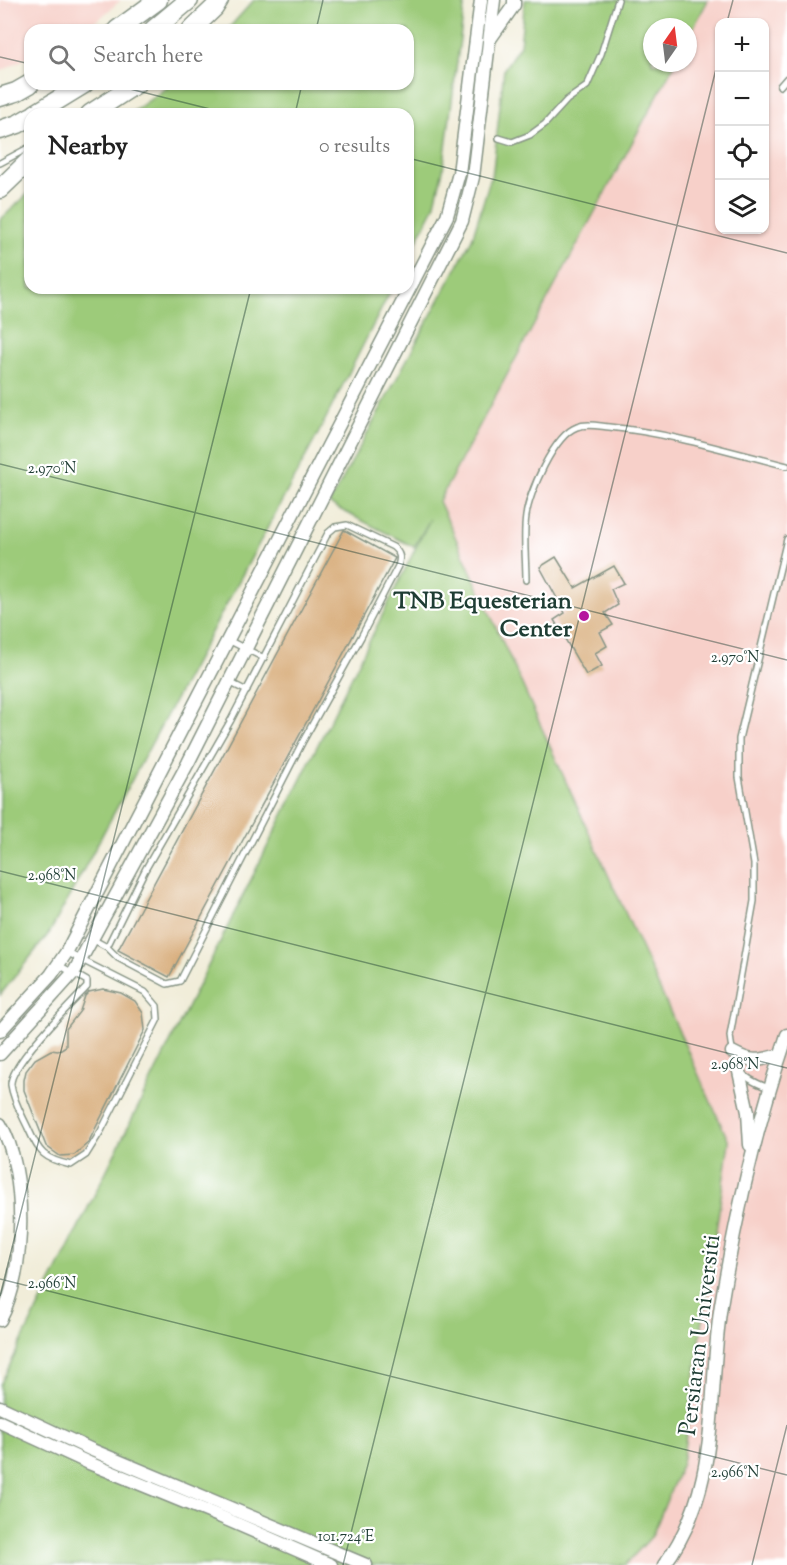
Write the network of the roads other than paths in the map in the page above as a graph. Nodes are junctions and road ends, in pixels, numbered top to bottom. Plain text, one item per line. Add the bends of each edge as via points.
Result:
1 (159, 0) edge
2 (189, 0) edge
3 (219, 0) edge
4 (481, 0) edge
5 (494, 0) edge
6 (514, 0) edge
7 (618, 0) edge
8 (125, 24) edge
9 (160, 24) edge
10 (197, 24) edge
11 (489, 40) junction
12 (787, 78) edge
13 (780, 86) dead end
14 (24, 87) edge
15 (74, 90) edge
16 (127, 90) edge
17 (0, 98) edge
18 (45, 108) edge
19 (99, 108) edge
20 (24, 120) edge
21 (0, 130) edge
22 (499, 138) dead end
23 (24, 150) edge
24 (0, 162) edge
25 (24, 166) edge
26 (0, 189) edge
27 (414, 280) edge
28 (407, 294) edge
29 (787, 466) edge
30 (787, 539) edge
31 (526, 580) dead end
32 (228, 640) junction
33 (246, 649) junction
34 (264, 658) junction
35 (229, 682) junction
36 (247, 691) junction
37 (92, 939) junction
38 (107, 947) junction
39 (66, 952) junction
40 (81, 960) junction
41 (59, 965) junction
42 (74, 972) junction
43 (0, 1031) edge
44 (787, 1035) edge
45 (732, 1052) junction
46 (0, 1054) edge
47 (780, 1055) junction
48 (738, 1067) junction
49 (769, 1088) junction
50 (0, 1124) edge
51 (750, 1156) junction
52 (2, 1313) edge
53 (0, 1407) edge
54 (0, 1422) edge
55 (331, 1565) edge
56 (366, 1565) edge
57 (664, 1565) edge

1 - 8 highway
2 - 9 highway
3 - 10 highway
4 - 27 street via 459,173 447,216
5 - 11 street
6 - 11 street
7 - 22 lane via 587,86 531,135 512,142
11 - 33 street via 473,177 462,221
12 - 13 lane
14 - 17 highway
15 - 18 highway
16 - 19 highway
20 - 21 highway
23 - 24 lane
25 - 26 highway
28 - 32 street
29 - 31 lane via 642,430 576,427 551,453 526,515
30 - 45 lane via 739,740 739,777 754,864 754,901 730,1036
32 - 33 lane
32 - 39 street
33 - 34 lane
33 - 35 street
34 - 36 lane
34 - 38 lane via 328,533 335,527 347,525 399,552 398,566 372,617 303,741 180,981 167,984 118,958
35 - 36 lane
35 - 37 street
36 - 38 lane via 145,870
37 - 38 lane
37 - 40 street
39 - 40 lane
39 - 41 street
40 - 42 street
40 - 42 lane via 145,992 157,1005 158,1019 101,1131 86,1155 71,1165 52,1161 36,1145 10,1083 24,1056 87,987 87,981
41 - 42 lane
41 - 43 street
42 - 46 street
44 - 47 street, Persiaran Universiti
45 - 47 street via 758,1061
45 - 48 lane
47 - 49 street, Persiaran Universiti
48 - 49 lane via 751,1082
48 - 51 street via 748,1112
49 - 51 street, Persiaran Universiti
50 - 52 street via 15,1162 20,1195 20,1247
51 - 57 street, Persiaran Universiti via 717,1328 712,1431 702,1481 686,1529
53 - 56 street via 92,1450
54 - 55 street

